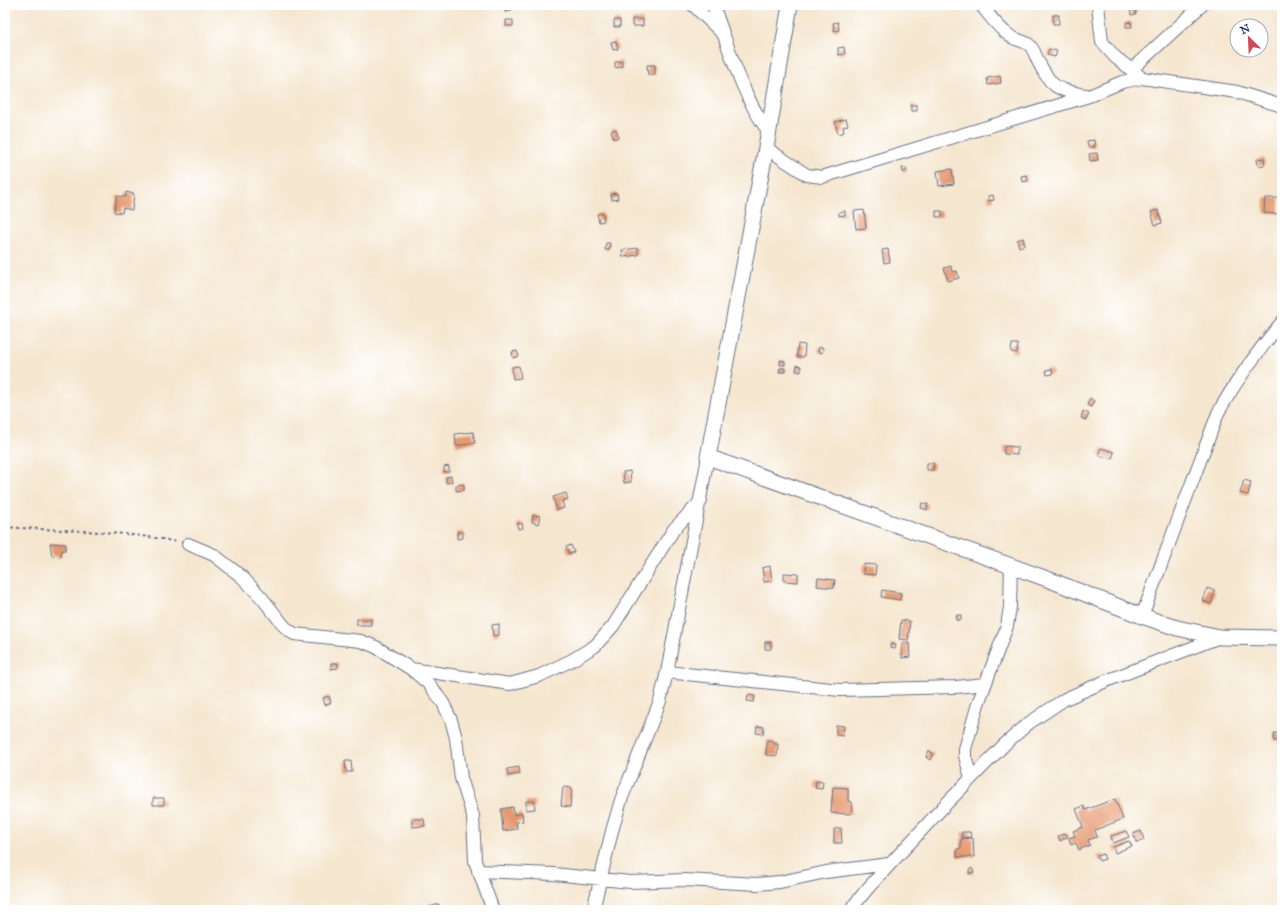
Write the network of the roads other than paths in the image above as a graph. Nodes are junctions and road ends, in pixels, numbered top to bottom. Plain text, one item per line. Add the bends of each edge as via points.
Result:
1 (693, 5) edge
2 (713, 5) edge
3 (790, 5) edge
4 (980, 5) edge
5 (1098, 5) edge
6 (1202, 5) edge
7 (724, 35) junction
8 (1131, 70) junction
9 (1142, 78) junction
10 (1089, 96) junction
11 (1282, 106) edge
12 (768, 132) junction
13 (766, 148) junction
14 (1282, 322) edge
15 (708, 457) junction
16 (701, 501) junction
17 (188, 544) road end
18 (1011, 566) junction
19 (1142, 616) junction
20 (1220, 637) junction
21 (1282, 638) edge
22 (411, 669) junction
23 (667, 672) junction
24 (985, 684) junction
25 (971, 778) junction
26 (890, 864) junction
27 (478, 871) junction
28 (601, 878) junction
29 (493, 910) edge
30 (593, 910) edge
31 (850, 910) edge

1 - 7 street
2 - 7 street
3 - 12 street
4 - 10 street via 1001,29 1032,48 1049,82 1057,88
5 - 8 street via 1102,42
6 - 8 street
7 - 12 street via 750,102
8 - 9 street
9 - 10 street via 1122,82
9 - 11 street via 1237,92
10 - 13 street via 822,177 807,175
12 - 13 street
13 - 15 street
14 - 19 street via 1252,359 1218,413
15 - 16 street
15 - 18 street
16 - 22 street via 674,529 613,626 595,646 572,660 539,676 510,684
16 - 23 street
17 - 22 street via 214,555 242,577 294,634 361,641 376,647
18 - 19 street
18 - 24 street via 1008,620
19 - 20 street via 1198,634
20 - 21 street
20 - 25 street via 1065,699 1029,723
22 - 27 street via 430,685 451,720 461,778 473,816 474,853
23 - 24 street via 840,690
23 - 28 street via 660,701 621,800
24 - 25 street via 965,749
25 - 26 street
26 - 28 street via 832,871 762,884 686,880 630,882
26 - 31 street
27 - 28 street
27 - 29 street
28 - 30 street

